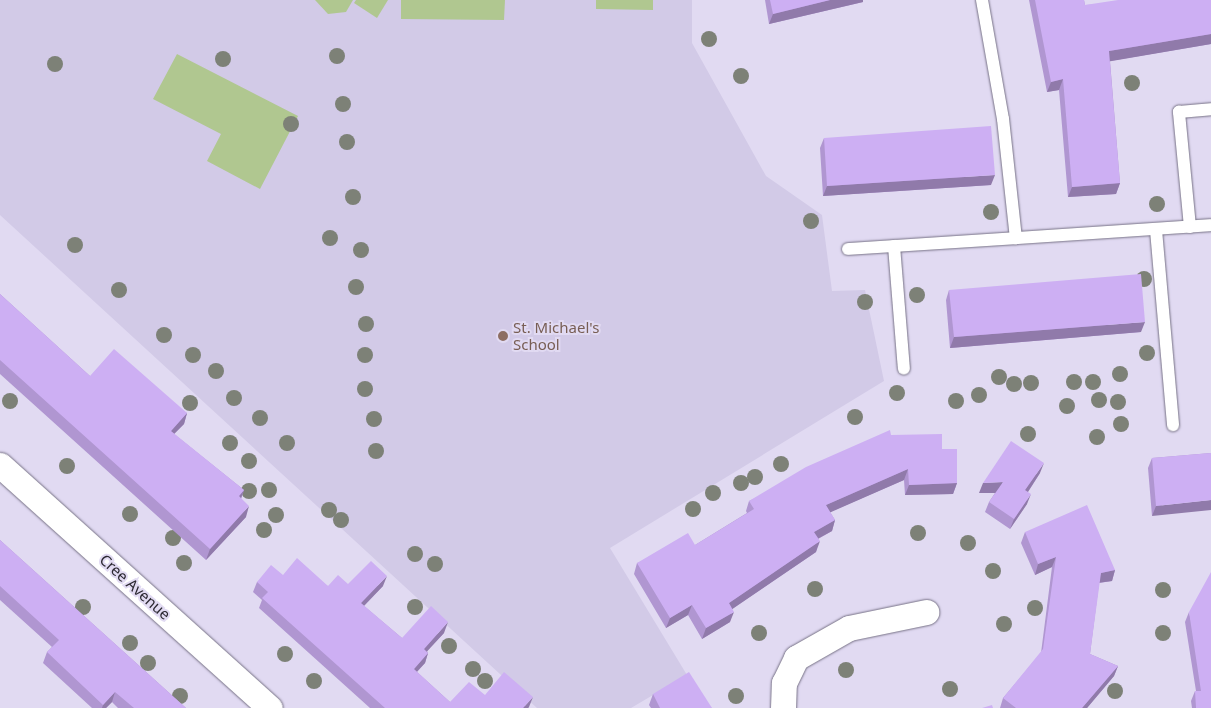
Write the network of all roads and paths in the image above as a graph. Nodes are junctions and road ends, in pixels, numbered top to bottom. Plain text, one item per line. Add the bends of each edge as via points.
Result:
1 (982, 0) edge
2 (1211, 109) edge
3 (1211, 225) edge
4 (1190, 227) junction
5 (1156, 230) junction
6 (1016, 238) junction
7 (894, 246) junction
8 (848, 249) dead end
9 (904, 369) dead end
10 (1173, 425) dead end
11 (0, 466) edge
12 (926, 612) dead end
13 (270, 708) edge
14 (784, 708) edge

1 - 6 lane via 1003,119
2 - 4 lane via 1179,112
3 - 4 lane
4 - 5 lane
5 - 6 lane
5 - 10 lane
6 - 7 lane
7 - 8 lane
7 - 9 lane
11 - 13 street, Cree Avenue
12 - 14 street via 849,628 796,658 784,684

